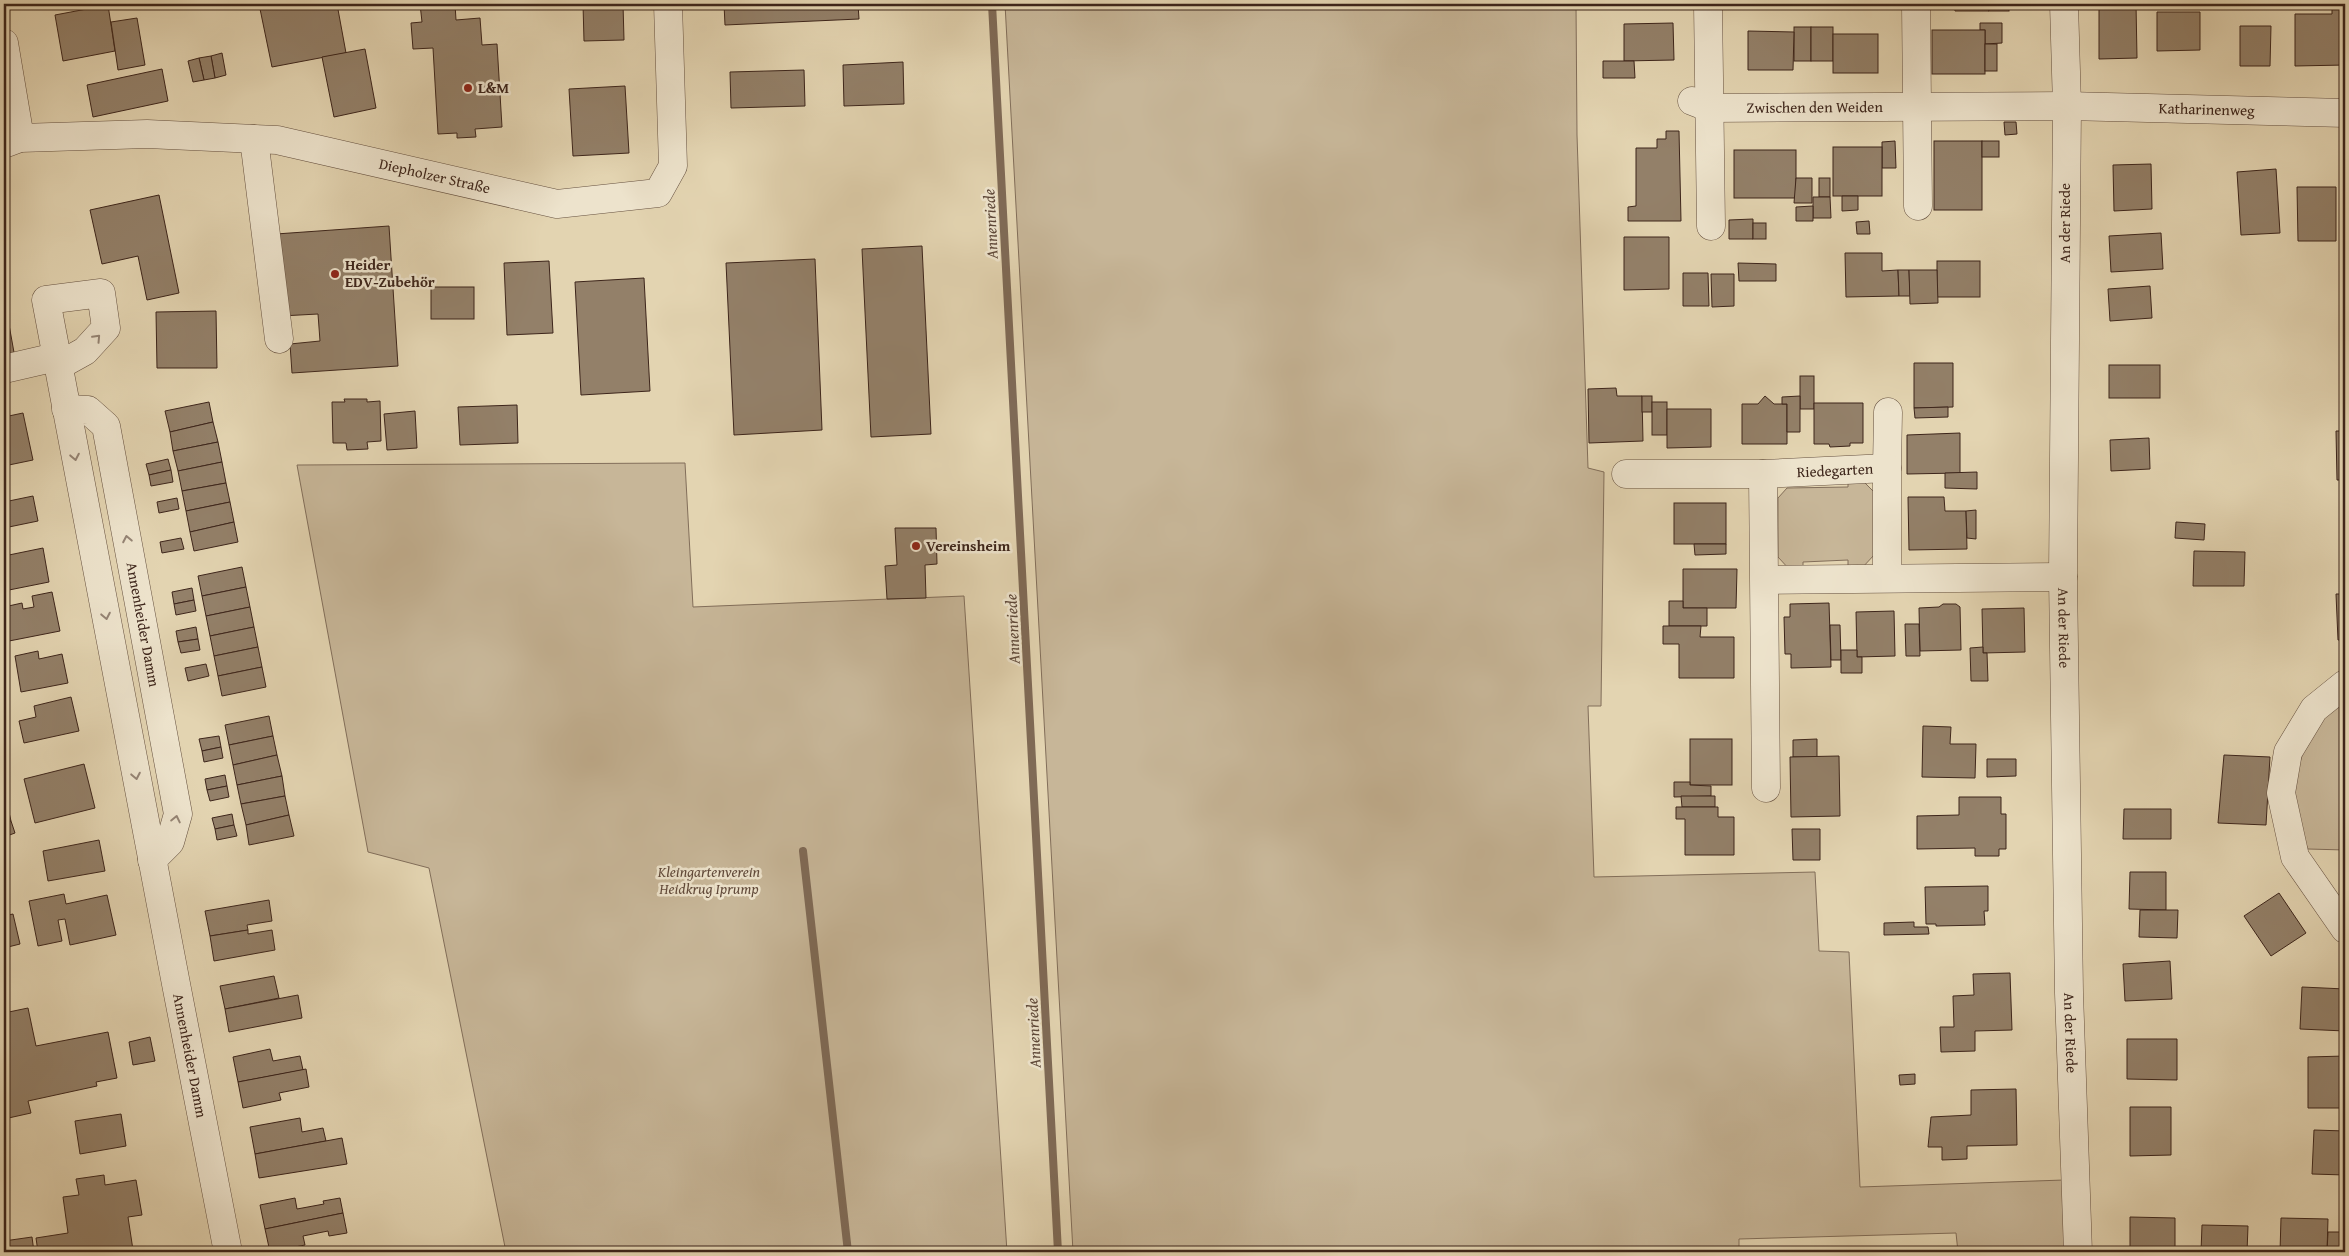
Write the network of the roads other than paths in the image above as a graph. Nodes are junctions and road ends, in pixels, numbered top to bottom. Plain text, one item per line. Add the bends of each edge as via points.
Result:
1 (668, 4) edge
2 (1708, 4) edge
3 (1916, 4) edge
4 (2064, 4) edge
5 (4, 43) edge
6 (1701, 105) junction
7 (1918, 106) junction
8 (2067, 106) junction
9 (2345, 113) edge
10 (254, 139) junction
11 (12, 141) edge
12 (1918, 206) dead end
13 (1711, 226) dead end
14 (279, 339) dead end
15 (57, 361) junction
16 (4, 369) edge
17 (66, 409) junction
18 (1888, 412) dead end
19 (1887, 468) junction
20 (1626, 474) dead end
21 (1763, 474) junction
22 (2063, 577) junction
23 (1887, 578) junction
24 (1765, 580) junction
25 (2345, 684) edge
26 (1766, 788) dead end
27 (152, 860) junction
28 (2345, 929) edge
29 (228, 1252) edge
30 (2078, 1252) edge

1 - 10 street, Diepholzer Straße via 673,166 658,193 557,204 277,140
2 - 6 street
3 - 7 street
4 - 8 street, An der Riede
5 - 11 street
6 - 7 street, Zwischen den Weiden
6 - 13 street
7 - 8 street, Zwischen den Weiden
7 - 12 street
8 - 9 street, Katharinenweg
8 - 22 street, An der Riede
10 - 11 street, Diepholzer Straße via 147,134
10 - 14 street
15 -> 15 street, Annenheider Damm via 85,351 106,328 101,293 44,292
15 - 16 street
15 - 17 street, Annenheider Damm
17 -> 27 street, Annenheider Damm
27 -> 17 street, Annenheider Damm via 170,842 178,814 108,436 106,426 88,410
18 - 19 street
19 - 21 street, Riedegarten
19 - 23 street, Riedegarten
20 - 21 street, Riedegarten
21 - 24 street
22 - 23 street
22 - 30 street, An der Riede via 2069,993
23 - 24 street
24 - 26 street
25 - 28 street via 2314,709 2292,745 2281,793 2295,857
27 - 29 street, Annenheider Damm

